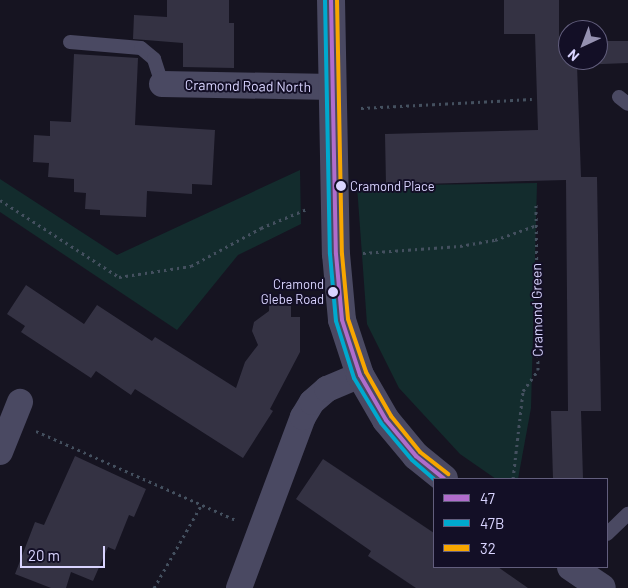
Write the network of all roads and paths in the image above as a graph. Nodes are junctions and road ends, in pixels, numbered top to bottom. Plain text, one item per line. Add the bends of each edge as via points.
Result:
1 (331, 0) edge
2 (70, 42) dead end
3 (162, 84) joint
4 (333, 98) junction
5 (532, 99) dead end
6 (334, 198) junction
7 (0, 200) edge
8 (536, 203) dead end
9 (537, 225) junction
10 (336, 254) junction
11 (360, 375) junction
12 (16, 412) joint
13 (0, 452) edge
14 (443, 478) edge
15 (513, 478) edge
16 (202, 504) junction
17 (628, 514) edge
18 (261, 531) junction
19 (608, 533) edge
20 (574, 568) edge
21 (154, 588) edge
22 (239, 588) edge
23 (602, 588) edge

1 - 4 street
2 - 3 lane via 140,48 154,59
3 - 4 street, Cramond Road North
4 - 5 path
4 - 6 street
6 - 7 path via 261,228 191,266 119,277
6 - 10 street
8 - 9 path, Cramond Green
9 - 10 path via 495,240 420,252
9 - 15 path, Cramond Green via 538,370 523,391
10 - 11 street via 342,320
11 - 14 street via 386,420 416,456
11 - 18 street via 327,389 312,402
12 - 13 street
12 - 16 path
16 - 18 path
16 - 21 path
17 - 19 lane
18 - 22 street
20 - 23 street

